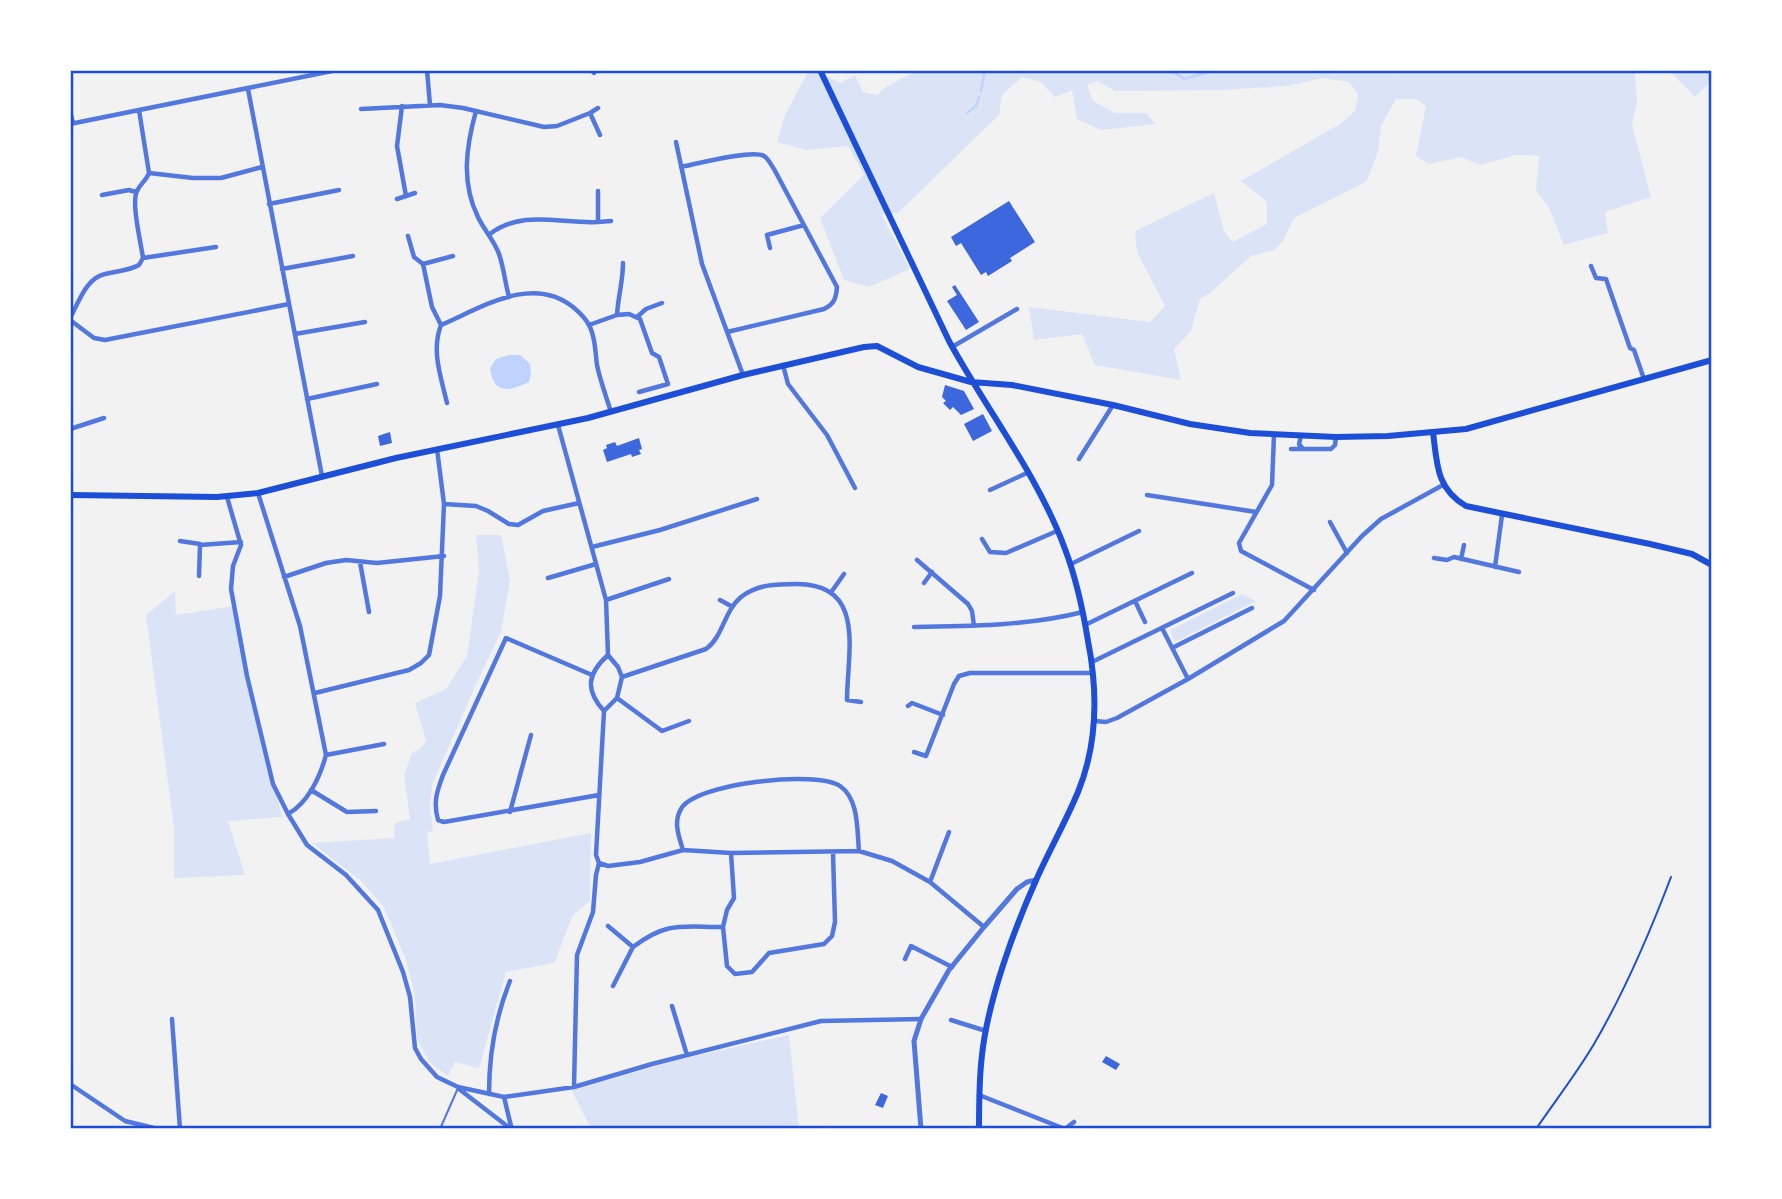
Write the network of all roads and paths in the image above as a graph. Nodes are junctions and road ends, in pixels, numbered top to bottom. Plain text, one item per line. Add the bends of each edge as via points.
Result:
1 (337, 70) edge
2 (427, 70) edge
3 (820, 70) edge
4 (248, 89) junction
5 (430, 105) junction
6 (402, 106) junction
7 (598, 108) dead end
8 (361, 109) dead end
9 (139, 110) junction
10 (70, 111) edge
11 (476, 111) junction
12 (590, 113) junction
13 (71, 124) edge
14 (600, 135) dead end
15 (676, 142) dead end
16 (262, 167) junction
17 (681, 167) junction
18 (149, 173) junction
19 (338, 190) dead end
20 (598, 191) dead end
21 (136, 192) junction
22 (415, 193) dead end
23 (102, 195) dead end
24 (406, 196) junction
25 (397, 199) dead end
26 (269, 204) junction
27 (611, 221) dead end
28 (598, 222) junction
29 (804, 225) junction
30 (490, 234) junction
31 (408, 236) dead end
32 (216, 247) dead end
33 (770, 248) dead end
34 (353, 256) dead end
35 (453, 256) dead end
36 (143, 258) junction
37 (623, 263) dead end
38 (423, 264) junction
39 (1591, 266) dead end
40 (282, 269) junction
41 (509, 297) junction
42 (662, 303) dead end
43 (289, 304) junction
44 (1017, 309) dead end
45 (617, 315) junction
46 (637, 317) junction
47 (70, 319) edge
48 (365, 322) dead end
49 (441, 325) junction
50 (589, 325) junction
51 (727, 332) junction
52 (295, 334) junction
53 (952, 347) junction
54 (1712, 360) edge
55 (783, 365) junction
56 (743, 375) junction
57 (1644, 379) junction
58 (971, 382) junction
59 (377, 384) dead end
60 (639, 392) dead end
61 (307, 399) junction
62 (446, 404) dead end
63 (1113, 405) junction
64 (611, 412) junction
65 (104, 418) dead end
66 (558, 425) junction
67 (70, 429) edge
68 (1433, 432) junction
69 (1274, 435) junction
70 (1301, 436) junction
71 (1336, 437) junction
72 (437, 449) junction
73 (1291, 449) dead end
74 (1303, 449) junction
75 (1079, 459) dead end
76 (1027, 473) junction
77 (322, 477) junction
78 (1443, 485) junction
79 (855, 488) dead end
80 (990, 490) dead end
81 (258, 494) junction
82 (70, 495) edge
83 (1147, 495) dead end
84 (228, 497) junction
85 (757, 499) dead end
86 (579, 503) junction
87 (444, 504) junction
88 (1256, 512) junction
89 (1502, 515) junction
90 (1331, 522) dead end
91 (1058, 531) junction
92 (1139, 531) dead end
93 (982, 539) dead end
94 (180, 541) dead end
95 (241, 542) junction
96 (202, 544) junction
97 (1464, 545) dead end
98 (592, 547) junction
99 (1347, 553) junction
100 (443, 556) junction
101 (1434, 558) dead end
102 (1461, 559) junction
103 (917, 560) dead end
104 (360, 562) junction
105 (596, 564) junction
106 (1070, 565) junction
107 (1712, 565) edge
108 (1495, 567) junction
109 (932, 572) junction
110 (1519, 572) dead end
111 (1192, 573) dead end
112 (844, 574) dead end
113 (199, 576) dead end
114 (1185, 576) junction
115 (284, 577) junction
116 (548, 578) dead end
117 (669, 579) dead end
118 (924, 583) dead end
119 (1188, 583) dead end
120 (1314, 590) junction
121 (832, 592) junction
122 (1233, 593) dead end
123 (606, 600) junction
124 (720, 600) dead end
125 (1135, 601) junction
126 (731, 606) junction
127 (1252, 608) dead end
128 (369, 612) dead end
129 (1083, 612) junction
130 (1145, 622) dead end
131 (1085, 625) junction
132 (974, 626) junction
133 (914, 627) dead end
134 (1162, 628) junction
135 (1172, 648) junction
136 (608, 655) junction
137 (1092, 662) junction
138 (1093, 673) junction
139 (592, 675) junction
140 (622, 677) junction
141 (1188, 679) junction
142 (315, 692) junction
143 (617, 698) junction
144 (861, 702) dead end
145 (911, 703) dead end
146 (604, 711) junction
147 (943, 715) junction
148 (689, 721) dead end
149 (1096, 721) junction
150 (531, 735) dead end
151 (384, 744) dead end
152 (914, 752) dead end
153 (326, 755) junction
154 (311, 790) junction
155 (600, 795) junction
156 (376, 811) dead end
157 (510, 812) junction
158 (288, 814) junction
159 (950, 832) dead end
160 (683, 850) junction
161 (859, 851) junction
162 (731, 853) junction
163 (833, 853) junction
164 (600, 863) junction
165 (1671, 877) dead end
166 (1036, 880) junction
167 (930, 882) junction
168 (608, 926) dead end
169 (984, 927) junction
170 (723, 928) junction
171 (633, 947) junction
172 (905, 959) dead end
173 (952, 967) junction
174 (510, 981) dead end
175 (613, 986) dead end
176 (672, 1006) dead end
177 (172, 1018) dead end
178 (921, 1019) junction
179 (951, 1020) dead end
180 (986, 1031) junction
181 (688, 1055) junction
182 (70, 1084) edge
183 (458, 1087) junction
184 (574, 1087) junction
185 (489, 1094) junction
186 (979, 1095) junction
187 (504, 1097) junction
188 (1074, 1122) dead end
189 (158, 1129) edge
190 (180, 1129) edge
191 (440, 1129) edge
192 (511, 1129) edge
193 (921, 1129) edge
194 (979, 1129) edge
195 (1065, 1129) edge
196 (1536, 1129) edge

1 - 4 street
2 - 5 street
3 - 53 main road
4 - 9 street
4 - 16 street
5 - 6 street
5 - 11 street
6 - 8 street
6 - 24 street via 397,146
7 - 12 street
9 - 13 street
9 - 18 street
10 - 13 street
11 - 12 street via 544,127
11 - 30 street via 466,167 476,215
12 - 14 street
15 - 17 street
16 - 18 street via 221,178
16 - 26 street
17 - 29 street via 765,156
17 - 51 street via 702,264
18 - 21 street
19 - 26 street
20 - 28 street
21 - 23 street
21 - 36 street
22 - 24 street
24 - 25 street
26 - 40 street
27 - 28 street
28 - 30 street via 524,218
29 - 33 street via 767,235
29 - 51 street via 837,287 831,305
30 - 41 street
31 - 38 street via 414,257
32 - 36 street
34 - 40 street
35 - 38 street
36 - 47 street via 132,269 90,280
37 - 45 street
38 - 49 street via 432,307
39 - 57 street via 1596,278 1606,279
40 - 43 street
41 - 49 street
41 - 50 street via 542,292 565,301
42 - 46 street
43 - 47 street via 105,340 94,338
43 - 52 street
44 - 53 street
45 - 46 street
45 - 50 street
46 - 60 street via 668,383
48 - 52 street
49 - 62 street via 435,340
50 - 64 street
51 - 56 street
52 - 61 street
53 - 58 main road
54 - 57 main road
55 - 56 main road
55 - 58 main road via 877,346 918,367
55 - 79 street via 788,384 827,435
56 - 64 main road
57 - 68 main road via 1483,425
58 - 63 main road
58 - 76 main road
59 - 61 street
61 - 77 street
63 - 69 main road via 1190,424
63 - 75 street
64 - 66 main road
65 - 67 street
66 - 72 main road
66 - 86 street
68 - 71 main road
68 - 78 main road
69 - 70 main road
69 - 88 street via 1272,485
70 - 71 main road
70 - 74 street
71 - 74 street via 1331,449
72 - 77 main road
72 - 87 street
73 - 74 street
76 - 80 street
76 - 91 main road
77 - 81 main road
78 - 89 main road via 1466,506
78 - 99 street via 1381,519
81 - 84 main road
81 - 115 street
82 - 84 main road
83 - 88 street
84 - 95 street
85 - 98 street
86 - 87 street via 543,512 518,525 476,506
86 - 98 street
87 - 100 street
88 - 120 street via 1241,536 1241,551
89 - 107 main road via 1692,554
89 - 108 street
90 - 99 street
91 - 93 street via 1006,553 990,552
91 - 106 main road
92 - 106 street
94 - 96 street
95 - 96 street
95 - 158 street via 231,589 269,771
96 - 113 street
97 - 102 street
98 - 105 street
99 - 120 street
100 - 104 street
100 - 142 street via 429,655 408,670
101 - 102 street
102 - 108 street
103 - 109 street
104 - 115 street via 326,563
104 - 128 street
105 - 116 street
105 - 123 street
106 - 129 main road
108 - 110 street
109 - 118 street
109 - 132 street via 968,604
111 - 114 street
112 - 121 street
114 - 119 street
114 - 125 street
115 - 142 street
117 - 123 street
120 - 141 street via 1284,621
121 - 126 street via 806,584 766,585 744,594
121 - 144 street via 842,605 850,634 847,700
122 - 134 street
123 - 136 street
124 - 126 street
125 - 130 street
125 - 131 street
126 - 140 street via 706,649
127 - 135 street
129 - 131 main road
129 - 132 street via 1032,623
131 - 137 main road
132 - 133 street
134 - 135 street
134 - 137 street
135 - 141 street
136 - 139 street
136 - 140 street
137 - 138 main road
138 - 147 street via 970,673 954,684
138 - 149 main road
139 - 146 street via 594,699
139 - 157 street via 506,639 443,775 434,807 438,820 444,822
140 - 143 street
141 - 149 street via 1117,718
142 - 153 street
143 - 146 street
143 - 148 street via 662,732
145 - 147 street
146 - 155 street
147 - 152 street via 926,756
149 - 166 main road via 1078,792
150 - 157 street
151 - 153 street
153 - 154 street
154 - 156 street via 347,812
154 - 158 street
155 - 157 street
155 - 164 street via 596,855
158 - 183 street via 307,845 346,874 378,910 410,997 415,1048 430,1071
159 - 167 street
160 - 161 street via 677,818 693,797 742,783 823,778 841,786 851,799
160 - 162 street
160 - 164 street via 640,862
161 - 163 street
161 - 167 street via 892,861
162 - 163 street
162 - 170 street via 734,898
163 - 170 street via 835,922 832,936 824,944 769,953 752,972 735,974 727,966
164 - 184 street via 591,923 577,955
165 - 196 path via 1624,989 1593,1046
166 - 169 street via 1017,890
166 - 180 main road via 1001,974
167 - 169 street
168 - 171 street
169 - 173 street
170 - 171 street via 675,926 653,932
171 - 175 street
172 - 173 street via 911,946
173 - 178 street
174 - 185 street via 491,1046
176 - 181 street
177 - 190 street
178 - 181 street via 821,1021
178 - 193 street via 915,1041
179 - 180 street
180 - 186 main road
181 - 184 street
182 - 189 street via 125,1121
183 - 185 street
183 - 191 lane
183 - 192 street
184 - 187 street
185 - 187 street
186 - 194 main road
186 - 195 street
187 - 192 street
188 - 195 street

